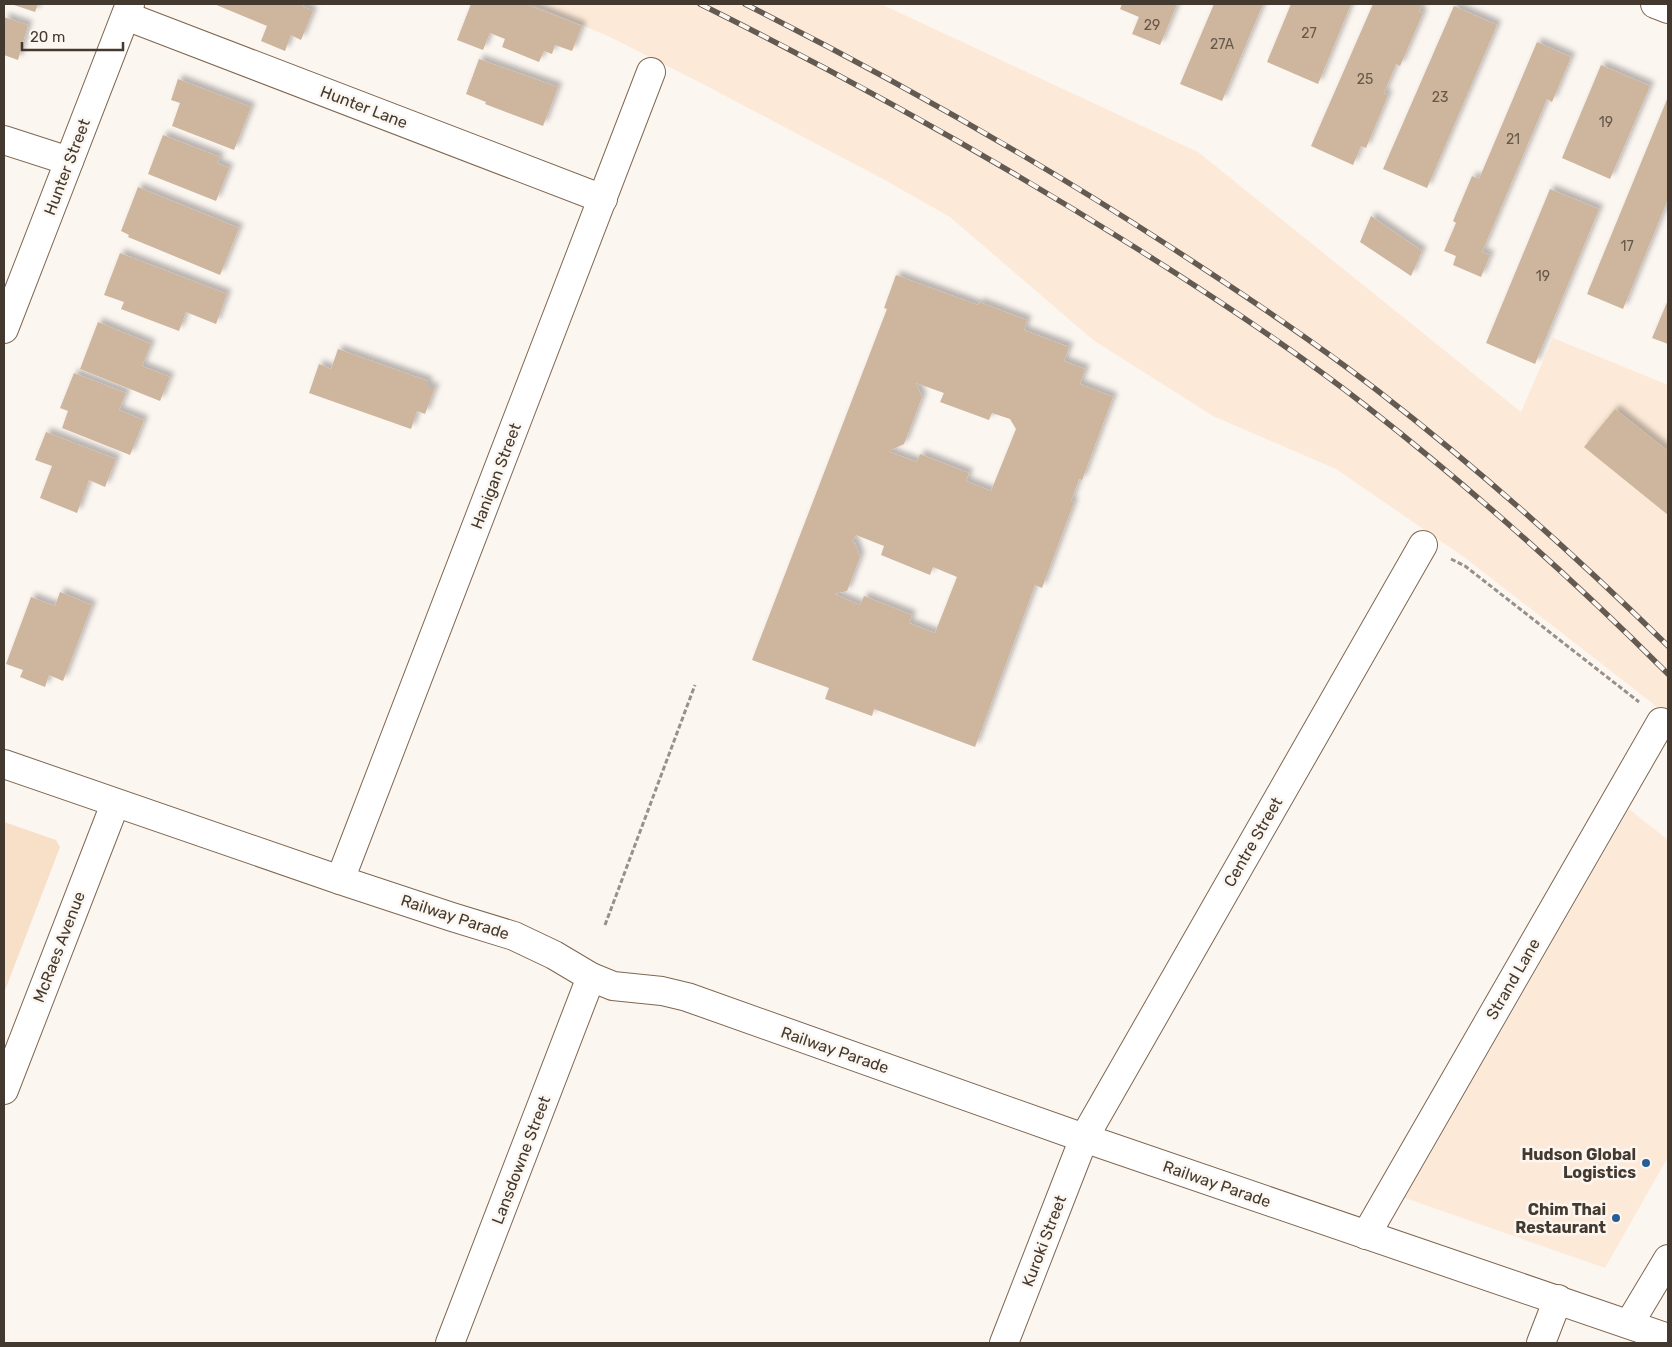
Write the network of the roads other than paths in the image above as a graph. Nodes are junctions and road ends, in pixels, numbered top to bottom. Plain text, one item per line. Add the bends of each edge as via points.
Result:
1 (1655, 4) edge
2 (1668, 9) edge
3 (128, 10) edge
4 (651, 72) dead end
5 (4, 140) edge
6 (70, 161) junction
7 (602, 199) junction
8 (4, 329) edge
9 (1423, 546) road end
10 (1661, 722) road end
11 (4, 764) edge
12 (115, 804) junction
13 (340, 880) junction
14 (591, 977) junction
15 (4, 1090) edge
16 (1084, 1138) junction
17 (1366, 1235) junction
18 (1668, 1259) edge
19 (1558, 1299) junction
20 (1629, 1324) junction
21 (1668, 1338) edge
22 (450, 1343) edge
23 (1004, 1343) edge
24 (1541, 1343) edge

1 - 2 street
3 - 6 street, Hunter Street
3 - 7 street, Hunter Lane
4 - 7 street, Hanigan Street
5 - 6 street
6 - 8 street, Hunter Street
7 - 13 street, Hanigan Street
9 - 16 street, Centre Street
10 - 17 street, Strand Lane
11 - 12 street, Railway Parade
12 - 13 street, Railway Parade
12 - 15 street, McRaes Avenue
13 - 14 street, Railway Parade via 514,936 554,954
14 - 16 street, Railway Parade via 613,986 687,997
14 - 22 street, Lansdowne Street
16 - 17 street, Railway Parade
16 - 23 street, Kuroki Street
17 - 19 street, Railway Parade
18 - 20 street
19 - 20 street, Railway Parade
19 - 24 street
20 - 21 street, Railway Parade

